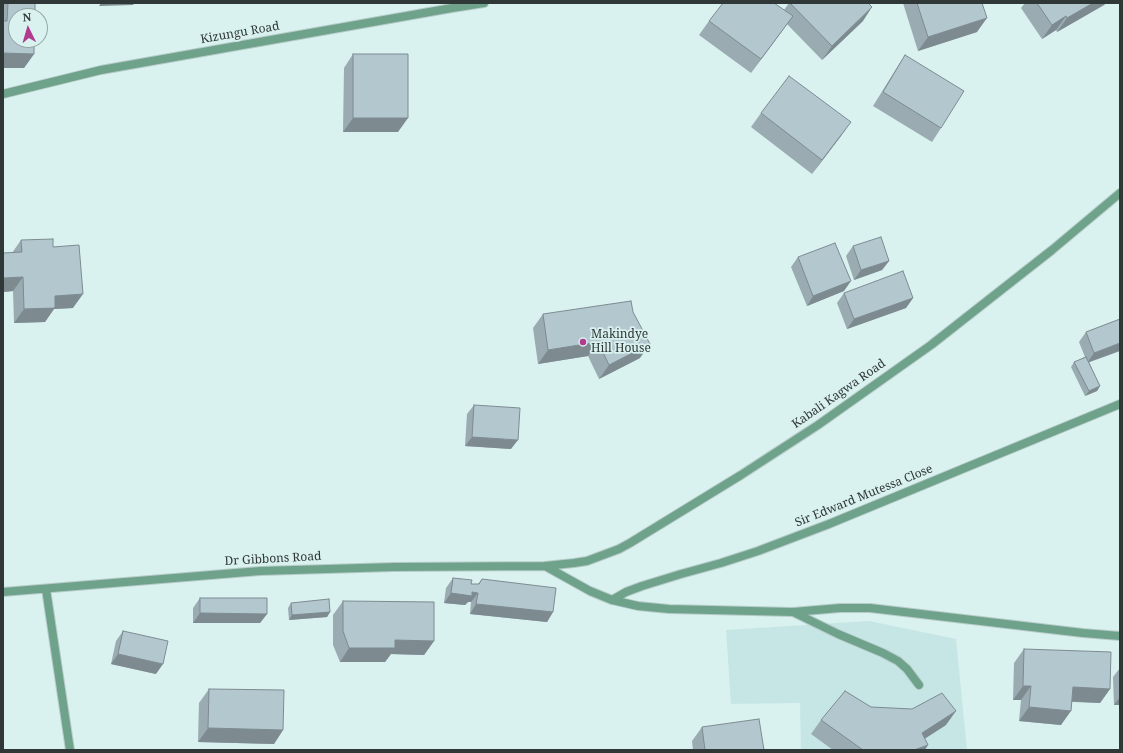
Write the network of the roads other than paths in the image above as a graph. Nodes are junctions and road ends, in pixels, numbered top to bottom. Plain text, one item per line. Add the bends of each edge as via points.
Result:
1 (484, 3) edge
2 (452, 5) edge
3 (3, 94) edge
4 (1120, 193) edge
5 (1120, 404) edge
6 (545, 566) junction
7 (46, 588) junction
8 (3, 592) edge
9 (612, 600) junction
10 (793, 612) junction
11 (1120, 636) edge
12 (919, 685) dead end
13 (70, 750) edge

1 - 2 street, Kizungu Road
2 - 3 street, Kizungu Road via 100,70
4 - 6 street, Kabali Kagwa Road via 1052,250 931,344 799,438 619,549 587,561
5 - 9 street, Sir Edward Mutessa Close via 829,524 758,551 631,590
6 - 7 street, Dr Gibbons Road via 260,571
6 - 9 street
7 - 8 street, Dr Gibbons Road
7 - 13 street
9 - 10 street via 669,609
10 - 11 street via 870,608
10 - 12 street via 898,661

